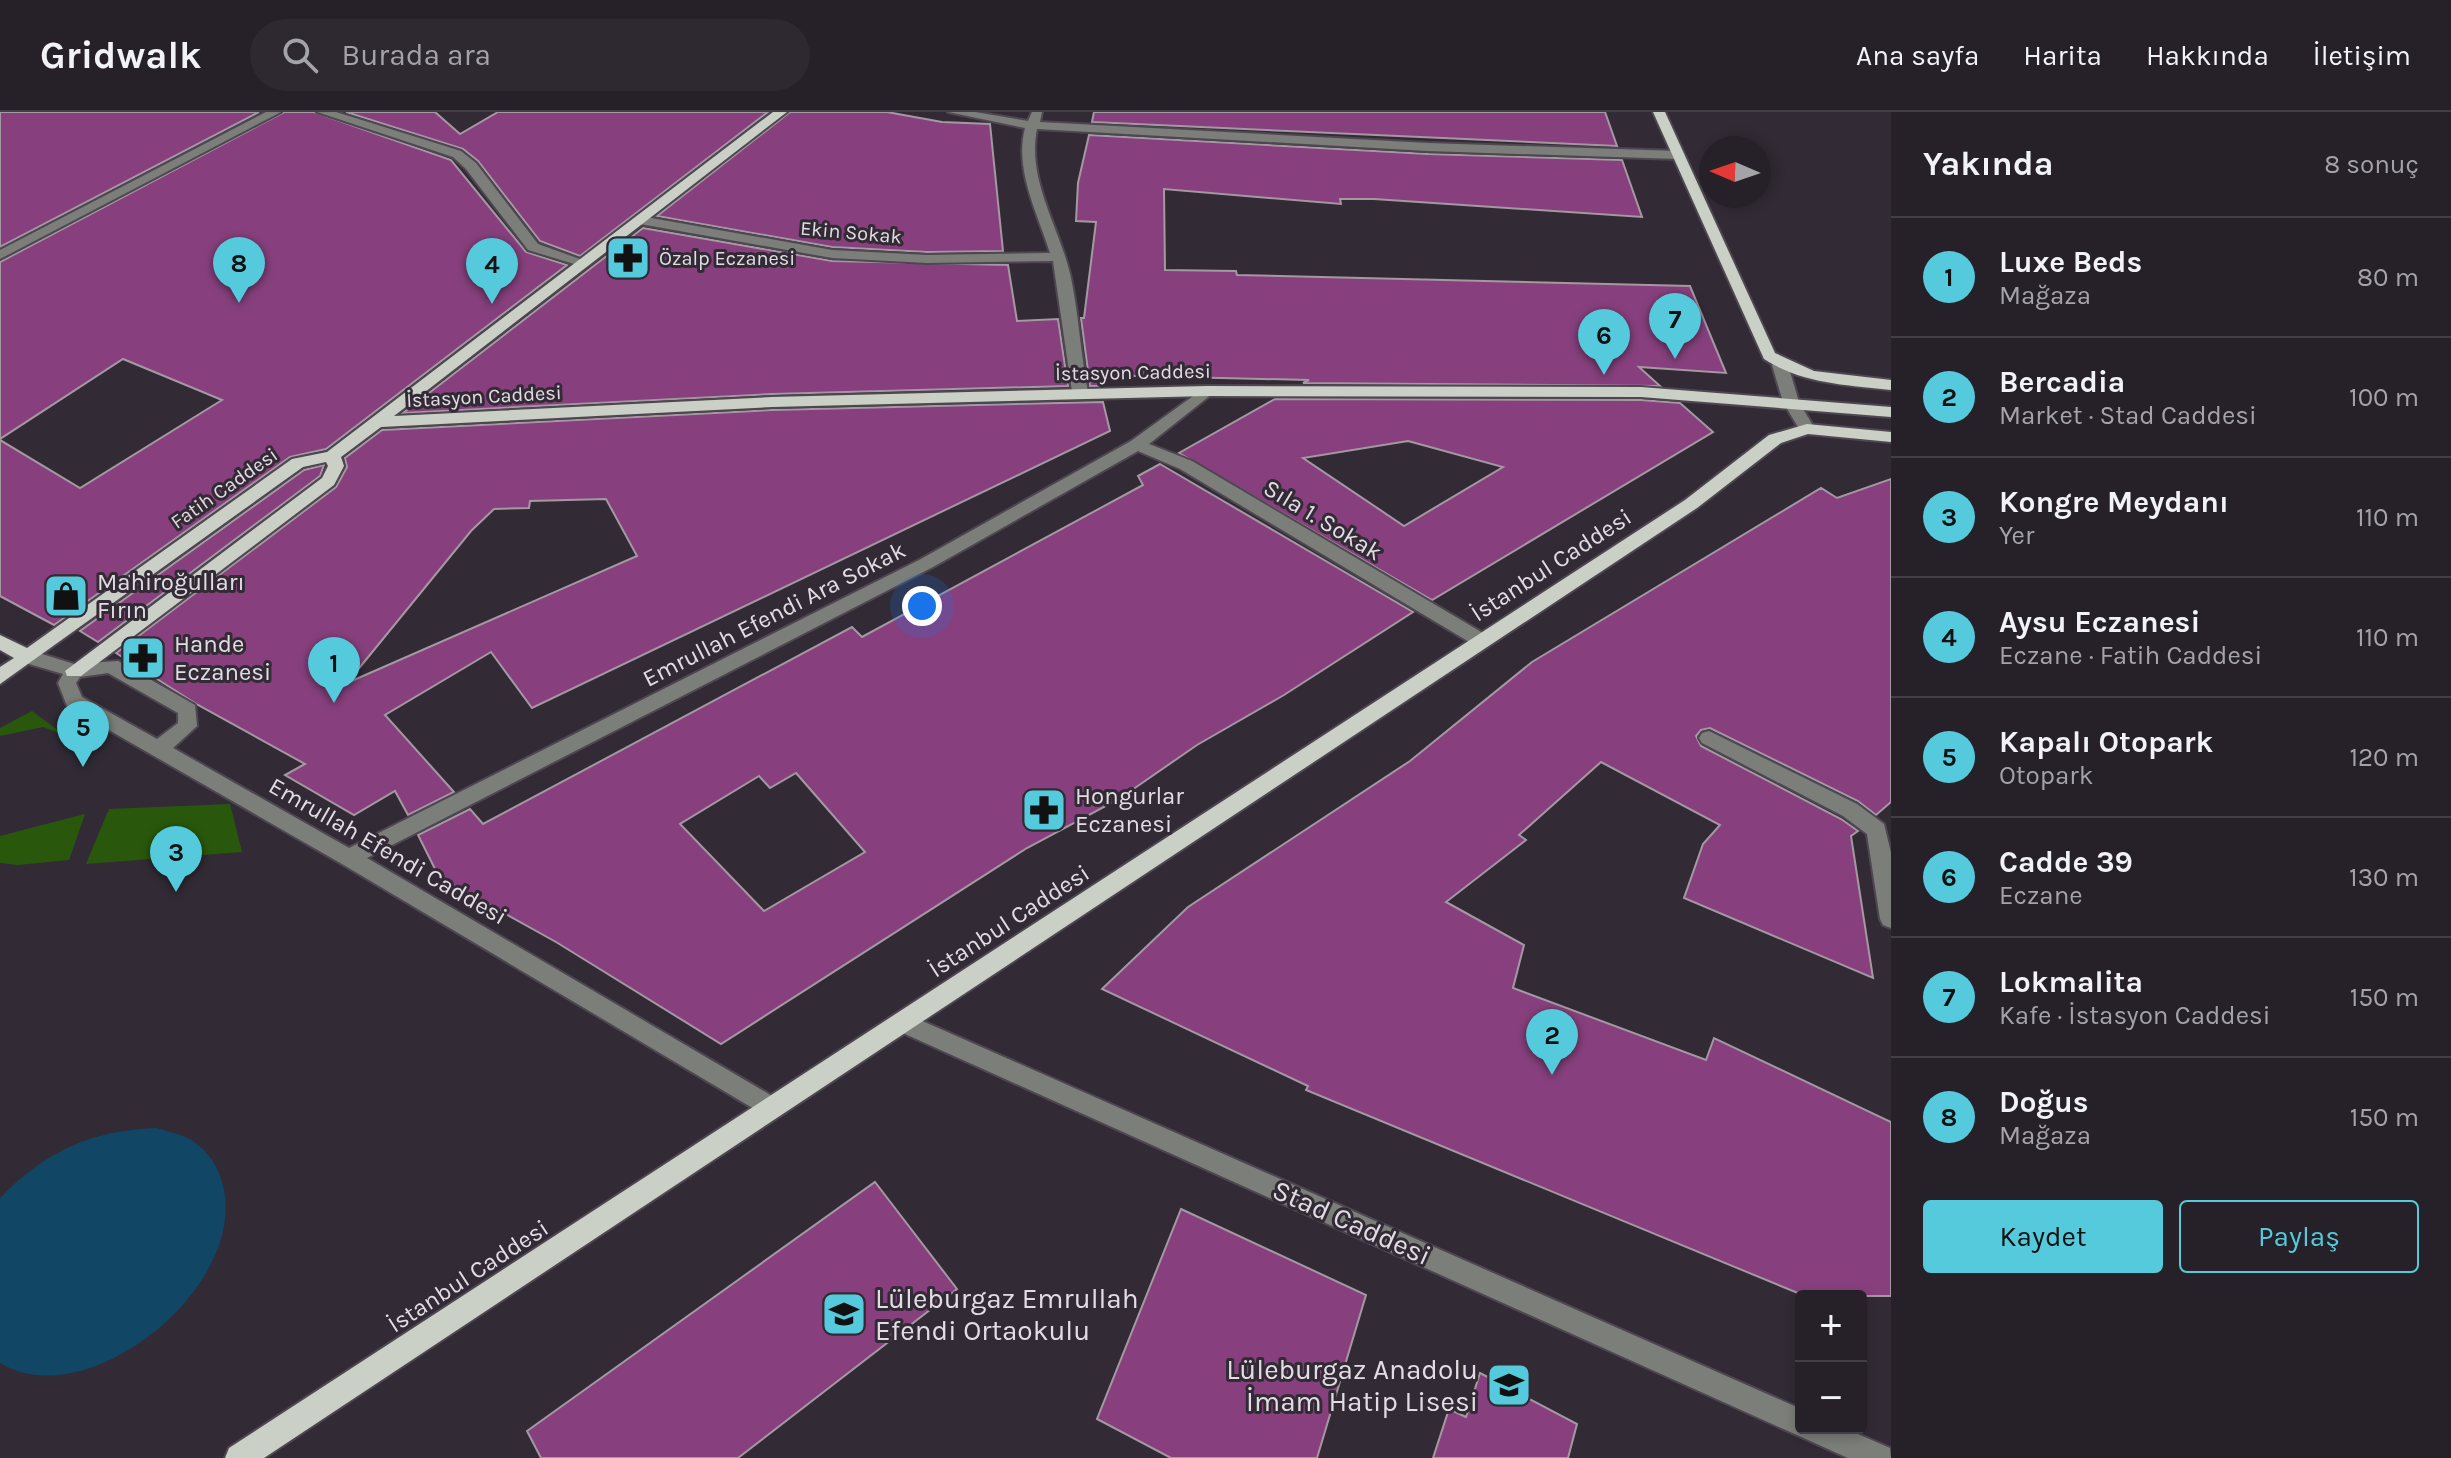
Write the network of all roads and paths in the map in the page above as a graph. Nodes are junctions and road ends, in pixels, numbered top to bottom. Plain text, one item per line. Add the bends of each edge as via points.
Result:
1 (275, 112) edge
2 (323, 112) edge
3 (781, 112) edge
4 (954, 112) edge
5 (1659, 112) edge
6 (1033, 118) edge
7 (1678, 155) junction
8 (640, 220) junction
9 (0, 255) edge
10 (1059, 257) junction
11 (584, 263) junction
12 (1780, 365) junction
13 (1891, 385) edge
14 (1207, 391) junction
15 (1080, 392) junction
16 (1791, 402) junction
17 (1891, 412) edge
18 (375, 422) junction
19 (1807, 429) junction
20 (1891, 437) edge
21 (1137, 445) junction
22 (332, 456) junction
23 (1482, 641) junction
24 (0, 642) edge
25 (26, 656) junction
26 (74, 671) junction
27 (0, 677) edge
28 (1709, 738) dead end
29 (159, 748) junction
30 (349, 858) junction
31 (1891, 919) edge
32 (902, 1022) junction
33 (771, 1108) junction
34 (1795, 1420) edge
35 (1826, 1434) edge
36 (239, 1458) edge
37 (1880, 1458) edge

1 - 9 street
2 - 11 street via 457,154 533,247
3 - 8 main road, Fatih Caddesi
4 - 6 street
5 - 7 main road
6 - 7 street via 1428,147
6 - 10 street via 1028,156 1033,183
7 - 12 main road via 1763,348
8 - 10 street, Ekin Sokak via 832,254
8 - 11 main road, Fatih Caddesi
10 - 15 street
11 - 18 main road, Fatih Caddesi
12 - 13 main road via 1815,376
12 - 16 street
14 - 15 main road, İstasyon Caddesi
14 - 16 main road, İstasyon Caddesi via 1641,392
14 - 21 street, Emrullah Efendi Ara Sokak
15 - 18 main road, İstasyon Caddesi
16 - 17 main road, İstasyon Caddesi
16 - 19 street
18 - 22 main road, Fatih Caddesi
19 - 20 main road, İstanbul Caddesi
19 - 23 main road, İstanbul Caddesi via 1775,439 1691,504
21 - 23 street, Sıla 1. Sokak via 1186,465
21 - 30 street, Emrullah Efendi Ara Sokak via 927,563
22 - 25 main road, Fatih Caddesi via 298,463
22 - 26 main road via 336,466 328,481
23 - 32 main road, İstanbul Caddesi
24 - 25 main road
25 - 26 street
25 - 27 main road, Fatih Caddesi
26 - 29 street, Emrullah Efendi Caddesi via 67,683 74,701
26 - 29 street via 111,666 188,710 187,726
28 - 31 street via 1850,810 1877,830
29 - 30 street, Emrullah Efendi Caddesi
30 - 33 street, Emrullah Efendi Caddesi
32 - 33 main road, İstanbul Caddesi
32 - 34 street, Stad Caddesi
33 - 36 main road, İstanbul Caddesi
35 - 37 street

